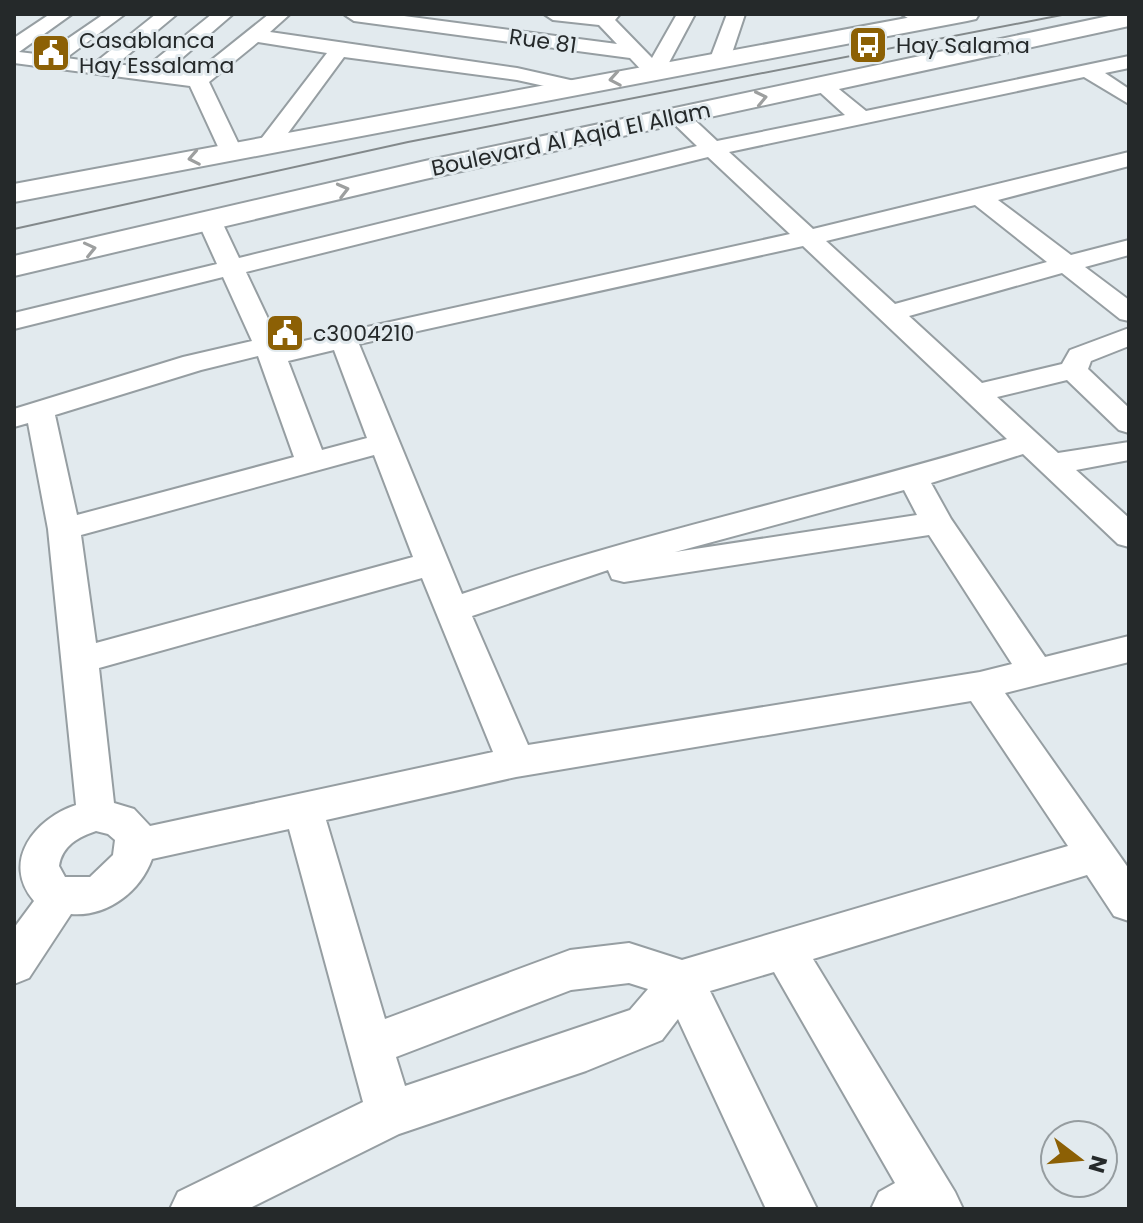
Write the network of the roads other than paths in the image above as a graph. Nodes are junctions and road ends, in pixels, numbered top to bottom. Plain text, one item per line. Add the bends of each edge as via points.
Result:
1 (63, 14) edge
2 (116, 14) edge
3 (168, 14) edge
4 (224, 14) edge
5 (281, 14) edge
6 (553, 14) edge
7 (686, 14) edge
8 (736, 14) edge
9 (967, 14) edge
10 (354, 15) edge
11 (605, 16) edge
12 (917, 18) edge
13 (1129, 19) edge
14 (1096, 26) junction
15 (1129, 29) edge
16 (255, 36) junction
17 (333, 49) junction
18 (16, 57) edge
19 (720, 59) junction
20 (47, 62) junction
21 (645, 62) junction
22 (1129, 62) edge
23 (99, 69) junction
24 (1087, 70) junction
25 (149, 75) junction
26 (198, 81) junction
27 (822, 85) junction
28 (572, 86) junction
29 (1129, 98) edge
30 (677, 116) junction
31 (862, 118) junction
32 (269, 143) junction
33 (713, 149) junction
34 (231, 151) junction
35 (1129, 159) edge
36 (18, 191) edge
37 (982, 199) junction
38 (210, 222) junction
39 (811, 238) junction
40 (1129, 247) edge
41 (1065, 263) junction
42 (14, 266) edge
43 (231, 267) junction
44 (891, 313) junction
45 (1129, 313) edge
46 (14, 321) edge
47 (1129, 336) edge
48 (343, 339) junction
49 (270, 351) junction
50 (1073, 370) junction
51 (978, 393) junction
52 (27, 414) edge
53 (1129, 424) edge
54 (1030, 442) junction
55 (384, 443) junction
56 (1129, 451) edge
57 (312, 464) junction
58 (1053, 464) junction
59 (913, 478) junction
60 (937, 523) junction
61 (64, 529) junction
62 (1129, 536) edge
63 (433, 563) junction
64 (572, 568) junction
65 (452, 610) junction
66 (1129, 649) edge
67 (81, 660) junction
68 (1036, 672) junction
69 (980, 686) junction
70 (516, 762) junction
71 (303, 809) junction
72 (96, 815) junction
73 (137, 846) junction
74 (1096, 855) junction
75 (38, 873) edge
76 (1129, 903) edge
77 (784, 950) junction
78 (14, 964) edge
79 (682, 980) junction
80 (372, 1045) junction
81 (390, 1114) junction
82 (921, 1203) edge
83 (195, 1209) edge
84 (792, 1209) edge

1 - 18 street
2 - 20 street
3 - 23 street
4 - 25 street
5 - 16 street
6 - 11 street
7 - 21 street
8 - 19 street
9 - 12 main road, Boulevard Al Aqid El Allam
10 - 17 street
10 - 21 street, Rue 81
11 - 21 street
12 - 19 main road, Boulevard Al Aqid El Allam
13 - 14 main road, Boulevard Al Aqid El Allam
14 - 15 main road
14 - 27 main road, Boulevard Al Aqid El Allam
16 - 17 street
16 - 26 street
17 - 28 street
17 - 32 street
18 - 20 street
19 - 21 main road, Boulevard Al Aqid El Allam
20 - 23 street
21 -> 28 main road, Boulevard Al Aqid El Allam
22 - 24 street
23 - 25 street
24 - 29 street
24 - 31 street
25 - 26 street
26 - 34 street
30 -> 27 main road, Boulevard Al Aqid El Allam
27 - 31 street
28 - 32 main road, Boulevard Al Aqid El Allam
30 - 33 street
38 -> 30 main road, Boulevard Al Aqid El Allam
31 - 33 street
32 - 34 main road, Boulevard Al Aqid El Allam
33 - 39 street
33 - 43 street
34 -> 36 main road, Boulevard Al Aqid El Allam
35 - 37 street
37 - 39 street
37 - 41 street
42 -> 38 main road, Boulevard Al Aqid El Allam
38 - 43 street
39 - 44 street
39 - 48 street
40 - 41 street
41 - 44 street
41 - 45 street
43 - 46 street
43 - 49 street
44 - 51 street
47 - 50 street via 1080,356
48 - 49 street
48 - 55 street
49 - 52 street via 193,363
49 - 57 street
50 - 51 street
50 - 53 street
51 - 54 street
52 - 61 street
54 - 58 street
54 - 59 street
55 - 57 street
55 - 63 street
56 - 58 street
57 - 61 street
58 - 62 street
59 - 60 street
59 - 64 street
60 - 64 street via 653,569
60 - 68 street
61 - 67 street
63 - 65 street
63 - 67 street
64 - 65 street
65 - 70 street
66 - 68 street
67 - 72 street
68 - 69 street
69 - 70 street
69 - 74 street
70 - 71 street
71 - 73 street
71 - 80 street
72 - 73 street via 125,823
72 - 75 street via 57,831 43,847
73 - 75 street via 134,860 112,885 95,894 78,897
74 - 76 street
74 - 77 street
75 - 78 street
77 - 79 street
77 - 82 street
79 - 80 street via 629,963 570,970
79 - 81 street via 646,1025
79 - 84 street
80 - 81 street
81 - 83 street

